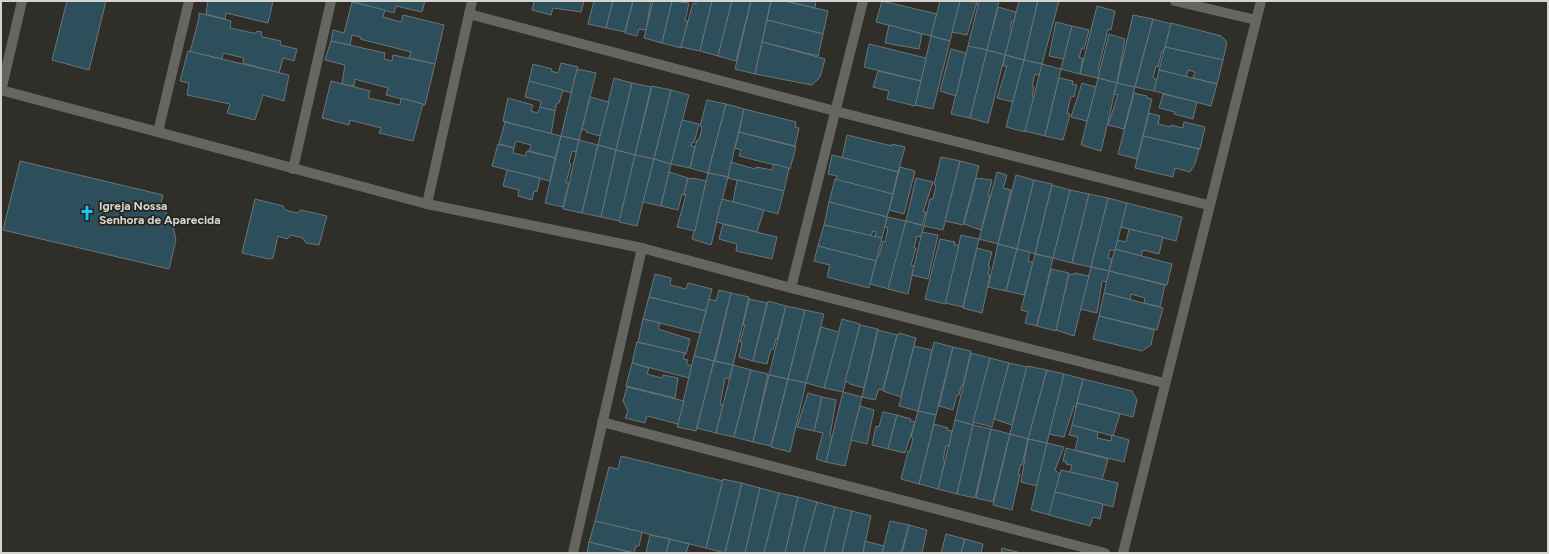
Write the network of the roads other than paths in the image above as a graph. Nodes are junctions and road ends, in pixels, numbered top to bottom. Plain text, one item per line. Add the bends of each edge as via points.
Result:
1 (22, 1) edge
2 (189, 1) edge
3 (331, 1) edge
4 (472, 1) edge
5 (863, 1) edge
6 (1175, 1) edge
7 (1261, 1) edge
8 (469, 14) junction
9 (1256, 20) junction
10 (1, 91) edge
11 (835, 111) junction
12 (158, 132) junction
13 (293, 169) junction
14 (427, 204) junction
15 (1208, 205) junction
16 (642, 248) junction
17 (791, 288) junction
18 (1164, 383) junction
19 (602, 422) junction
20 (573, 553) edge
21 (1105, 553) edge
22 (1123, 553) edge

1 - 10 street
2 - 12 street
3 - 13 street
4 - 8 street
5 - 11 street
6 - 9 street
7 - 9 street
8 - 11 street
8 - 14 street
9 - 15 street
10 - 12 street
11 - 15 street
11 - 17 street
12 - 13 street
13 - 14 street
14 - 16 street
15 - 18 street
16 - 17 street
16 - 19 street
17 - 18 street
18 - 22 street
19 - 20 street
19 - 21 street

